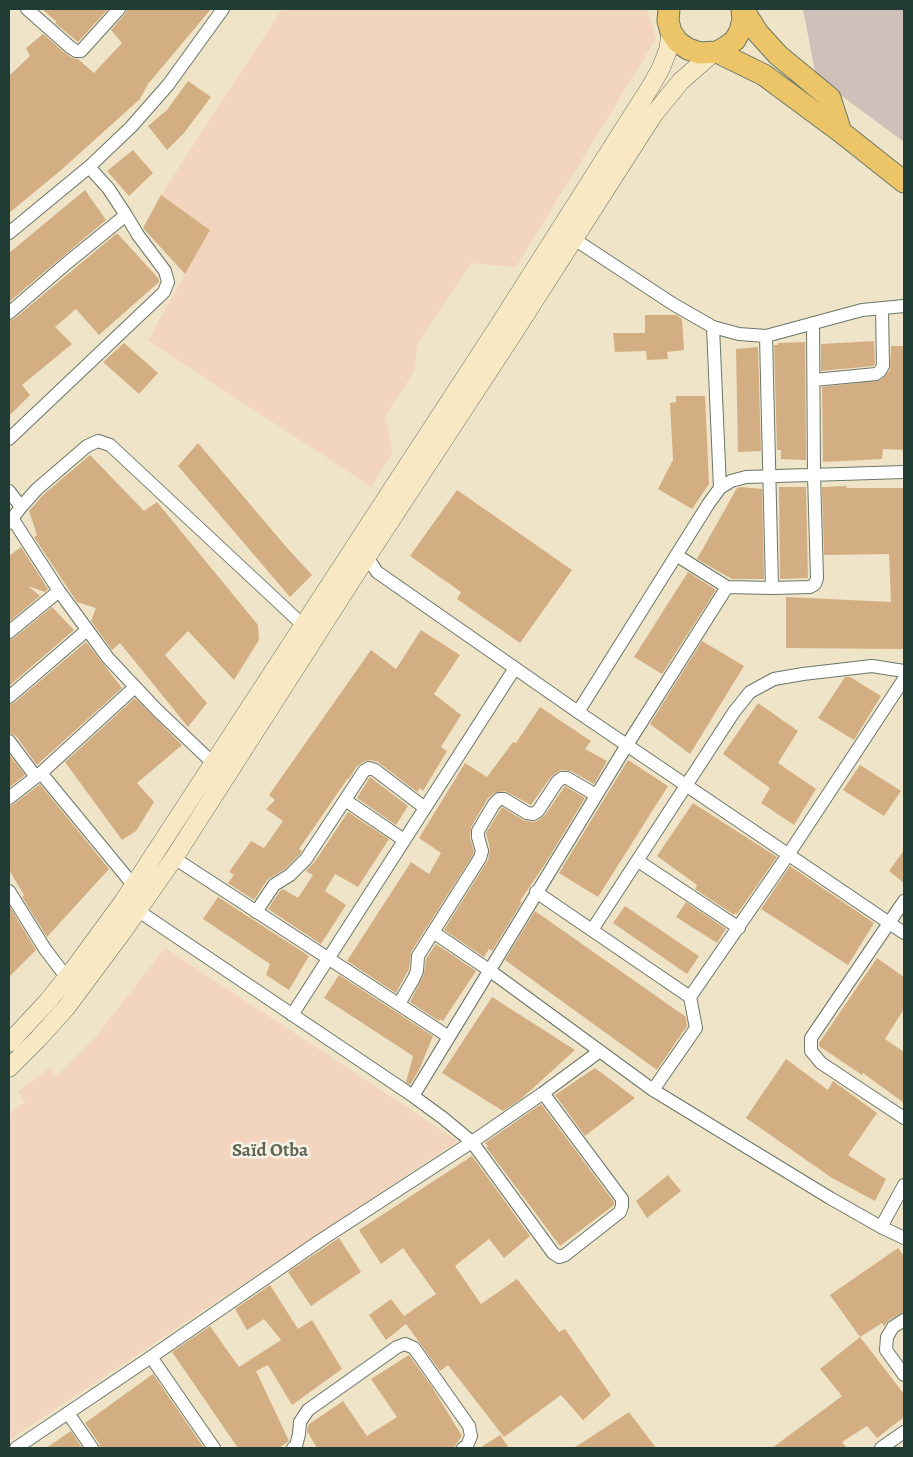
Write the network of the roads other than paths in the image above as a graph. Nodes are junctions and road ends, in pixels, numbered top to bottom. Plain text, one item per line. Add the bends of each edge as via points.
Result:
1 (27, 9) edge
2 (119, 9) edge
3 (223, 9) edge
4 (668, 9) edge
5 (742, 9) edge
6 (671, 32) junction
7 (715, 53) junction
8 (841, 132) junction
9 (89, 167) junction
10 (904, 182) edge
11 (126, 215) junction
12 (9, 233) edge
13 (574, 240) junction
14 (904, 306) edge
15 (882, 308) junction
16 (9, 313) edge
17 (814, 323) junction
18 (713, 327) junction
19 (766, 336) junction
20 (814, 380) junction
21 (9, 439) edge
22 (904, 472) edge
23 (814, 475) junction
24 (770, 476) junction
25 (720, 488) junction
26 (9, 491) edge
27 (21, 506) junction
28 (10, 521) edge
29 (676, 555) junction
30 (361, 561) junction
31 (727, 587) junction
32 (772, 588) junction
33 (59, 591) junction
34 (304, 626) junction
35 (88, 630) junction
36 (9, 632) edge
37 (515, 668) junction
38 (904, 671) edge
39 (904, 679) edge
40 (135, 687) junction
41 (9, 697) edge
42 (578, 712) junction
43 (9, 741) edge
44 (627, 745) junction
45 (214, 764) junction
46 (39, 775) junction
47 (687, 785) junction
48 (596, 795) junction
49 (9, 798) edge
50 (345, 800) junction
51 (425, 808) junction
52 (404, 840) junction
53 (788, 855) junction
54 (174, 858) junction
55 (638, 861) junction
56 (134, 886) junction
57 (536, 892) junction
58 (10, 896) edge
59 (904, 901) edge
60 (137, 910) junction
61 (256, 912) junction
62 (889, 923) junction
63 (739, 928) junction
64 (592, 930) junction
65 (433, 932) junction
66 (904, 933) edge
67 (328, 958) junction
68 (489, 970) junction
69 (67, 978) junction
70 (690, 997) junction
71 (399, 1004) junction
72 (292, 1015) junction
73 (449, 1037) junction
74 (9, 1043) edge
75 (600, 1051) junction
76 (9, 1068) edge
77 (653, 1090) junction
78 (543, 1093) junction
79 (413, 1096) junction
80 (904, 1118) edge
81 (472, 1142) junction
82 (904, 1185) edge
83 (881, 1227) junction
84 (904, 1238) edge
85 (904, 1320) edge
86 (151, 1357) junction
87 (904, 1375) edge
88 (68, 1413) junction
89 (904, 1432) edge
90 (16, 1448) edge
91 (92, 1448) edge
92 (214, 1448) edge
93 (293, 1448) edge
94 (463, 1448) edge
95 (881, 1448) edge

1 - 2 street via 76,51 81,51
3 - 9 street via 168,85 132,127
4 - 6 highway
5 - 7 highway via 743,20 738,35
5 - 8 highway via 778,55 830,98
6 - 7 highway via 688,49
6 - 30 main road via 668,50 651,86 507,313
7 - 8 highway via 764,75
7 - 13 main road via 681,81 654,114
8 - 10 highway
9 - 11 street
9 - 12 street
11 - 16 street
11 - 21 street via 164,271 168,282 164,292
13 - 18 street
13 - 30 main road
14 - 15 street
15 - 17 street
15 - 20 street via 883,366 880,371
17 - 19 street
17 - 20 street
18 - 19 street via 739,334
18 - 25 street
19 - 24 street
20 - 23 street
22 - 23 street
23 - 24 street
23 - 32 street via 815,584 810,587
24 - 25 street via 746,477 730,481
24 - 32 street
25 - 29 street
26 - 27 street
27 - 28 street
27 - 34 street via 87,446 98,441 110,445
28 - 33 street
29 - 31 street
29 - 42 street
30 - 34 main road
30 - 37 street
30 - 54 main road
31 - 32 street
31 - 44 street
33 - 35 street
33 - 36 street
34 - 45 main road
35 - 40 street
35 - 41 street
37 - 42 street
37 - 51 street
38 - 47 street via 872,666 774,679 750,692
39 - 53 street
40 - 45 street
40 - 46 street
42 - 44 street
43 - 46 street
44 - 47 street
44 - 48 street
45 - 56 main road
46 - 49 street
46 - 56 street
47 - 53 street
47 - 55 street
48 - 57 street
48 - 65 street via 562,778 533,814 499,799 478,831 480,858
50 - 51 street via 369,768
50 - 52 street
50 - 61 street via 306,859 274,885
51 - 52 street
52 - 67 street
53 - 62 street
53 - 63 street
54 - 60 main road
54 - 61 street
55 - 63 street
55 - 64 street
56 - 69 main road
57 - 64 street
57 - 68 street
58 - 69 street
59 - 62 street
60 - 72 street
60 - 76 main road via 66,1008
61 - 67 street
62 - 66 street
62 - 80 street via 811,1038 811,1051 822,1063
63 - 70 street
64 - 70 street
65 - 68 street
65 - 71 street via 418,956 417,971
67 - 71 street
67 - 72 street
68 - 73 street
68 - 75 street
69 - 74 main road
70 - 77 street via 696,1028
71 - 73 street
72 - 79 street
73 - 79 street
75 - 77 street
75 - 78 street
77 - 83 street
78 - 81 street
78 - 81 street via 622,1199 620,1212 565,1255 553,1254
79 - 81 street
81 - 86 street via 321,1240
82 - 83 street
83 - 84 street
85 - 87 street via 886,1337 886,1350
86 - 88 street
86 - 92 street
88 - 90 street
88 - 91 street
89 - 95 street
93 - 94 street via 300,1422 308,1410 397,1347 406,1344 414,1348 469,1426 471,1436

